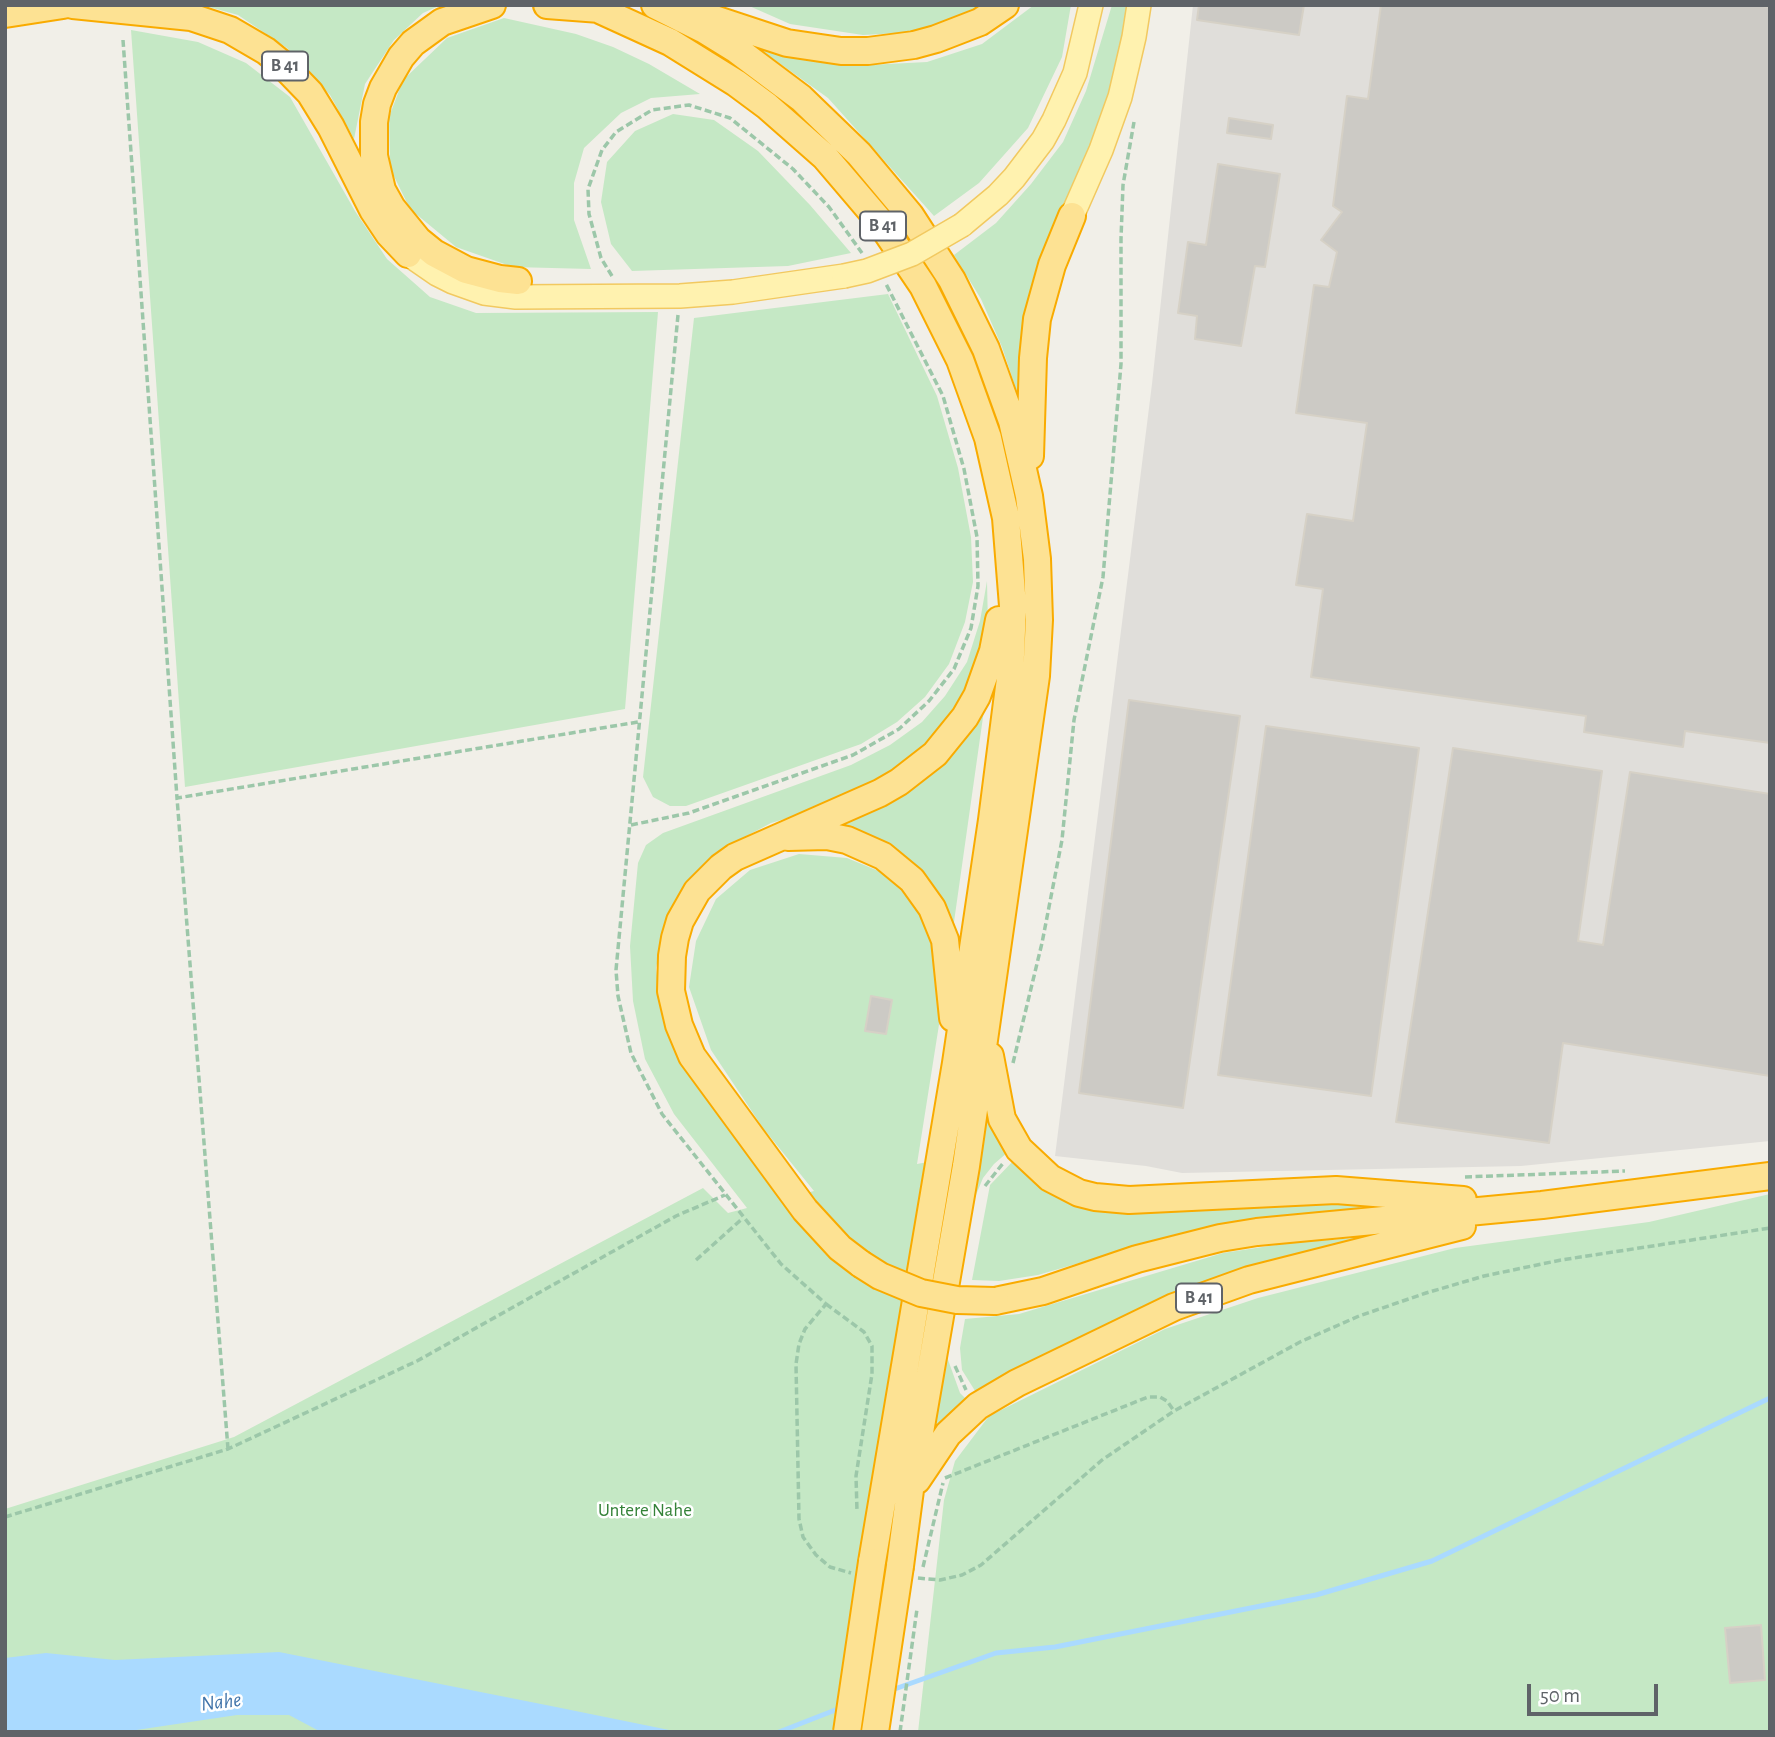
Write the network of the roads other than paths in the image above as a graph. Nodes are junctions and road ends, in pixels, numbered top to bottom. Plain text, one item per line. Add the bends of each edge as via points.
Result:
1 (63, 5) edge
2 (73, 5) edge
3 (492, 5) edge
4 (547, 5) edge
5 (655, 5) edge
6 (670, 5) edge
7 (1005, 5) edge
8 (1091, 5) edge
9 (1139, 5) edge
10 (594, 7) edge
11 (5, 14) edge
12 (1072, 216) joint
13 (408, 254) joint
14 (518, 281) joint
15 (791, 284) junction
16 (1030, 496) junction
17 (1010, 559) junction
18 (750, 849) junction
19 (986, 1030) junction
20 (956, 1063) junction
21 (1770, 1176) edge
22 (1542, 1205) junction
23 (911, 1490) junction
24 (848, 1732) edge
25 (876, 1732) edge

1 - 11 highway
2 - 13 highway, B 41 via 191,16 230,30 266,51 310,93 373,210
3 - 14 highway, B 41 via 442,22 401,57 377,104 374,156 387,199 418,240 466,270
4 - 10 highway, B 41
5 - 16 highway, B 41 via 703,29 801,99 859,154 910,215 952,280 986,349 1012,421
6 - 7 highway via 787,43 868,51 936,39 979,22
8 - 15 main road, B 41, bridge via 1075,73 1055,120 1036,150 990,203 912,254 867,271
9 - 12 main road via 1120,97
10 - 17 highway, B 41 via 670,42 767,106 825,158 877,218 930,298 975,398 998,478
12 - 16 highway via 1037,319
13 - 15 main road, B 41 via 453,282 492,294 680,296
14 - 15 main road, B 41
16 - 19 highway, B 41 via 1037,559 1036,676
17 - 18 highway via 986,674 951,737 880,793
17 - 20 highway, B 41 via 1010,679
18 - 20 highway via 788,837 827,836 883,856 912,880 932,908 945,940
18 - 22 highway, bridge via 708,878 680,921 671,964 674,1009 692,1056 820,1228 880,1276 921,1293 995,1301 1220,1238
19 - 22 highway, B 41 via 998,1103 1009,1133 1038,1169 1079,1193 1129,1199 1336,1190
19 - 23 highway, B 41
20 - 24 highway, B 41, bridge via 863,1567
21 - 22 highway
22 - 23 highway, B 41 via 1249,1280 1174,1307 978,1406 948,1434
23 - 25 highway, B 41, bridge via 913,1571

